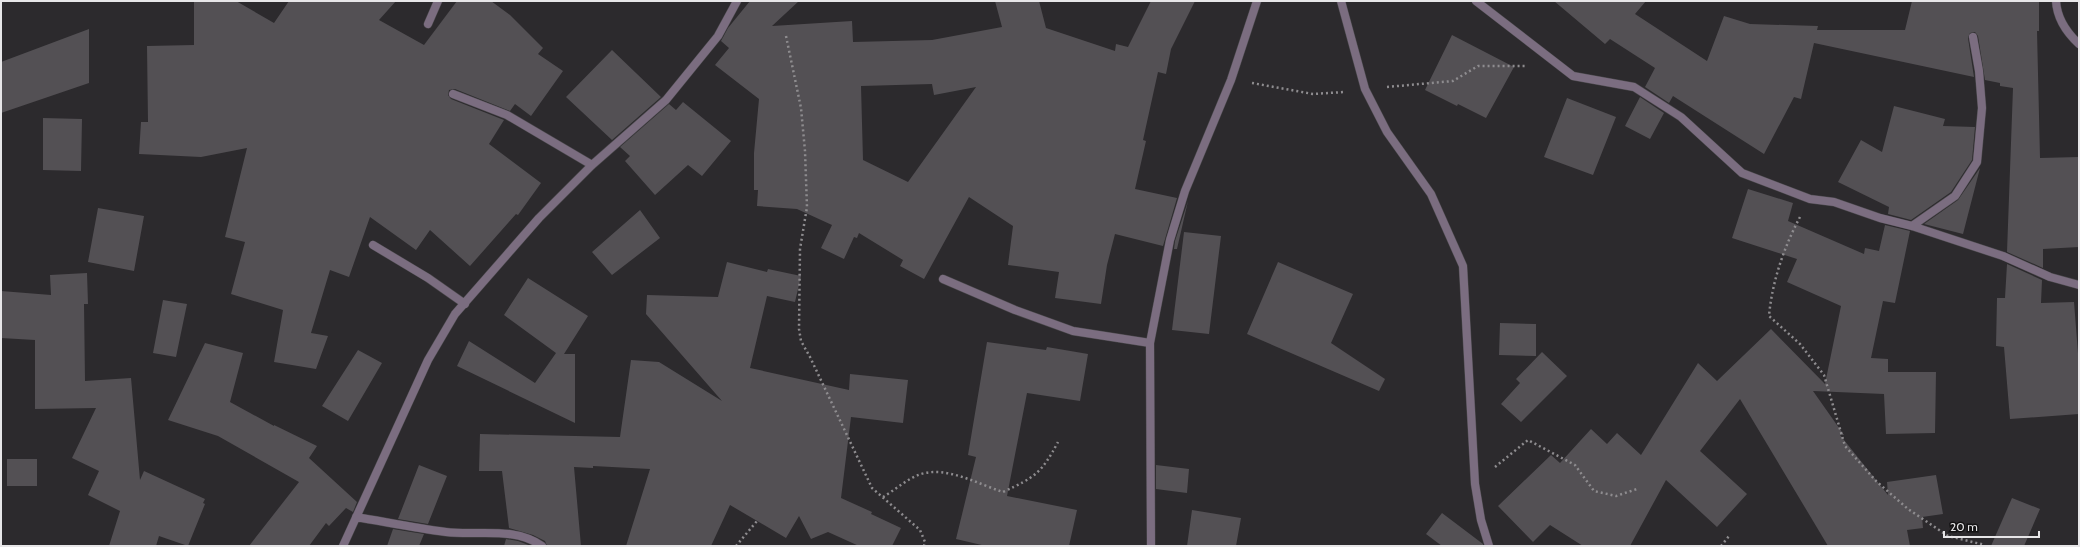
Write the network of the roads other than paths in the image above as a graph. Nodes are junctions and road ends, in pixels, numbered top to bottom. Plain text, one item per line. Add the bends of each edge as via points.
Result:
1 (438, 1) edge
2 (737, 1) edge
3 (1256, 1) edge
4 (1341, 1) edge
5 (1476, 1) edge
6 (2056, 1) edge
7 (428, 24) dead end
8 (1973, 37) dead end
9 (2079, 44) edge
10 (453, 94) dead end
11 (592, 166) junction
12 (1912, 226) junction
13 (373, 245) dead end
14 (943, 279) dead end
15 (2079, 285) edge
16 (465, 304) junction
17 (1150, 343) junction
18 (356, 517) junction
19 (343, 546) edge
20 (542, 546) edge
21 (1151, 546) edge
22 (1489, 546) edge

1 - 7 street
2 - 11 street via 718,36 666,100
3 - 17 street via 1231,80 1181,205 1170,240
4 - 22 street via 1365,89 1387,132 1431,194 1463,266 1475,484 1481,520
5 - 12 street via 1573,76 1634,87 1681,117 1742,173 1810,199 1834,202
6 - 9 street via 2056,10 2067,33
8 - 12 street via 1982,108 1977,162 1955,196
10 - 11 street via 507,115
11 - 16 street via 539,218
12 - 15 street via 2003,256 2050,277
13 - 16 street
14 - 17 street via 1072,331
16 - 18 street via 455,314 428,360
17 - 21 street
18 - 19 street
18 - 20 street via 449,532 502,532 534,541

